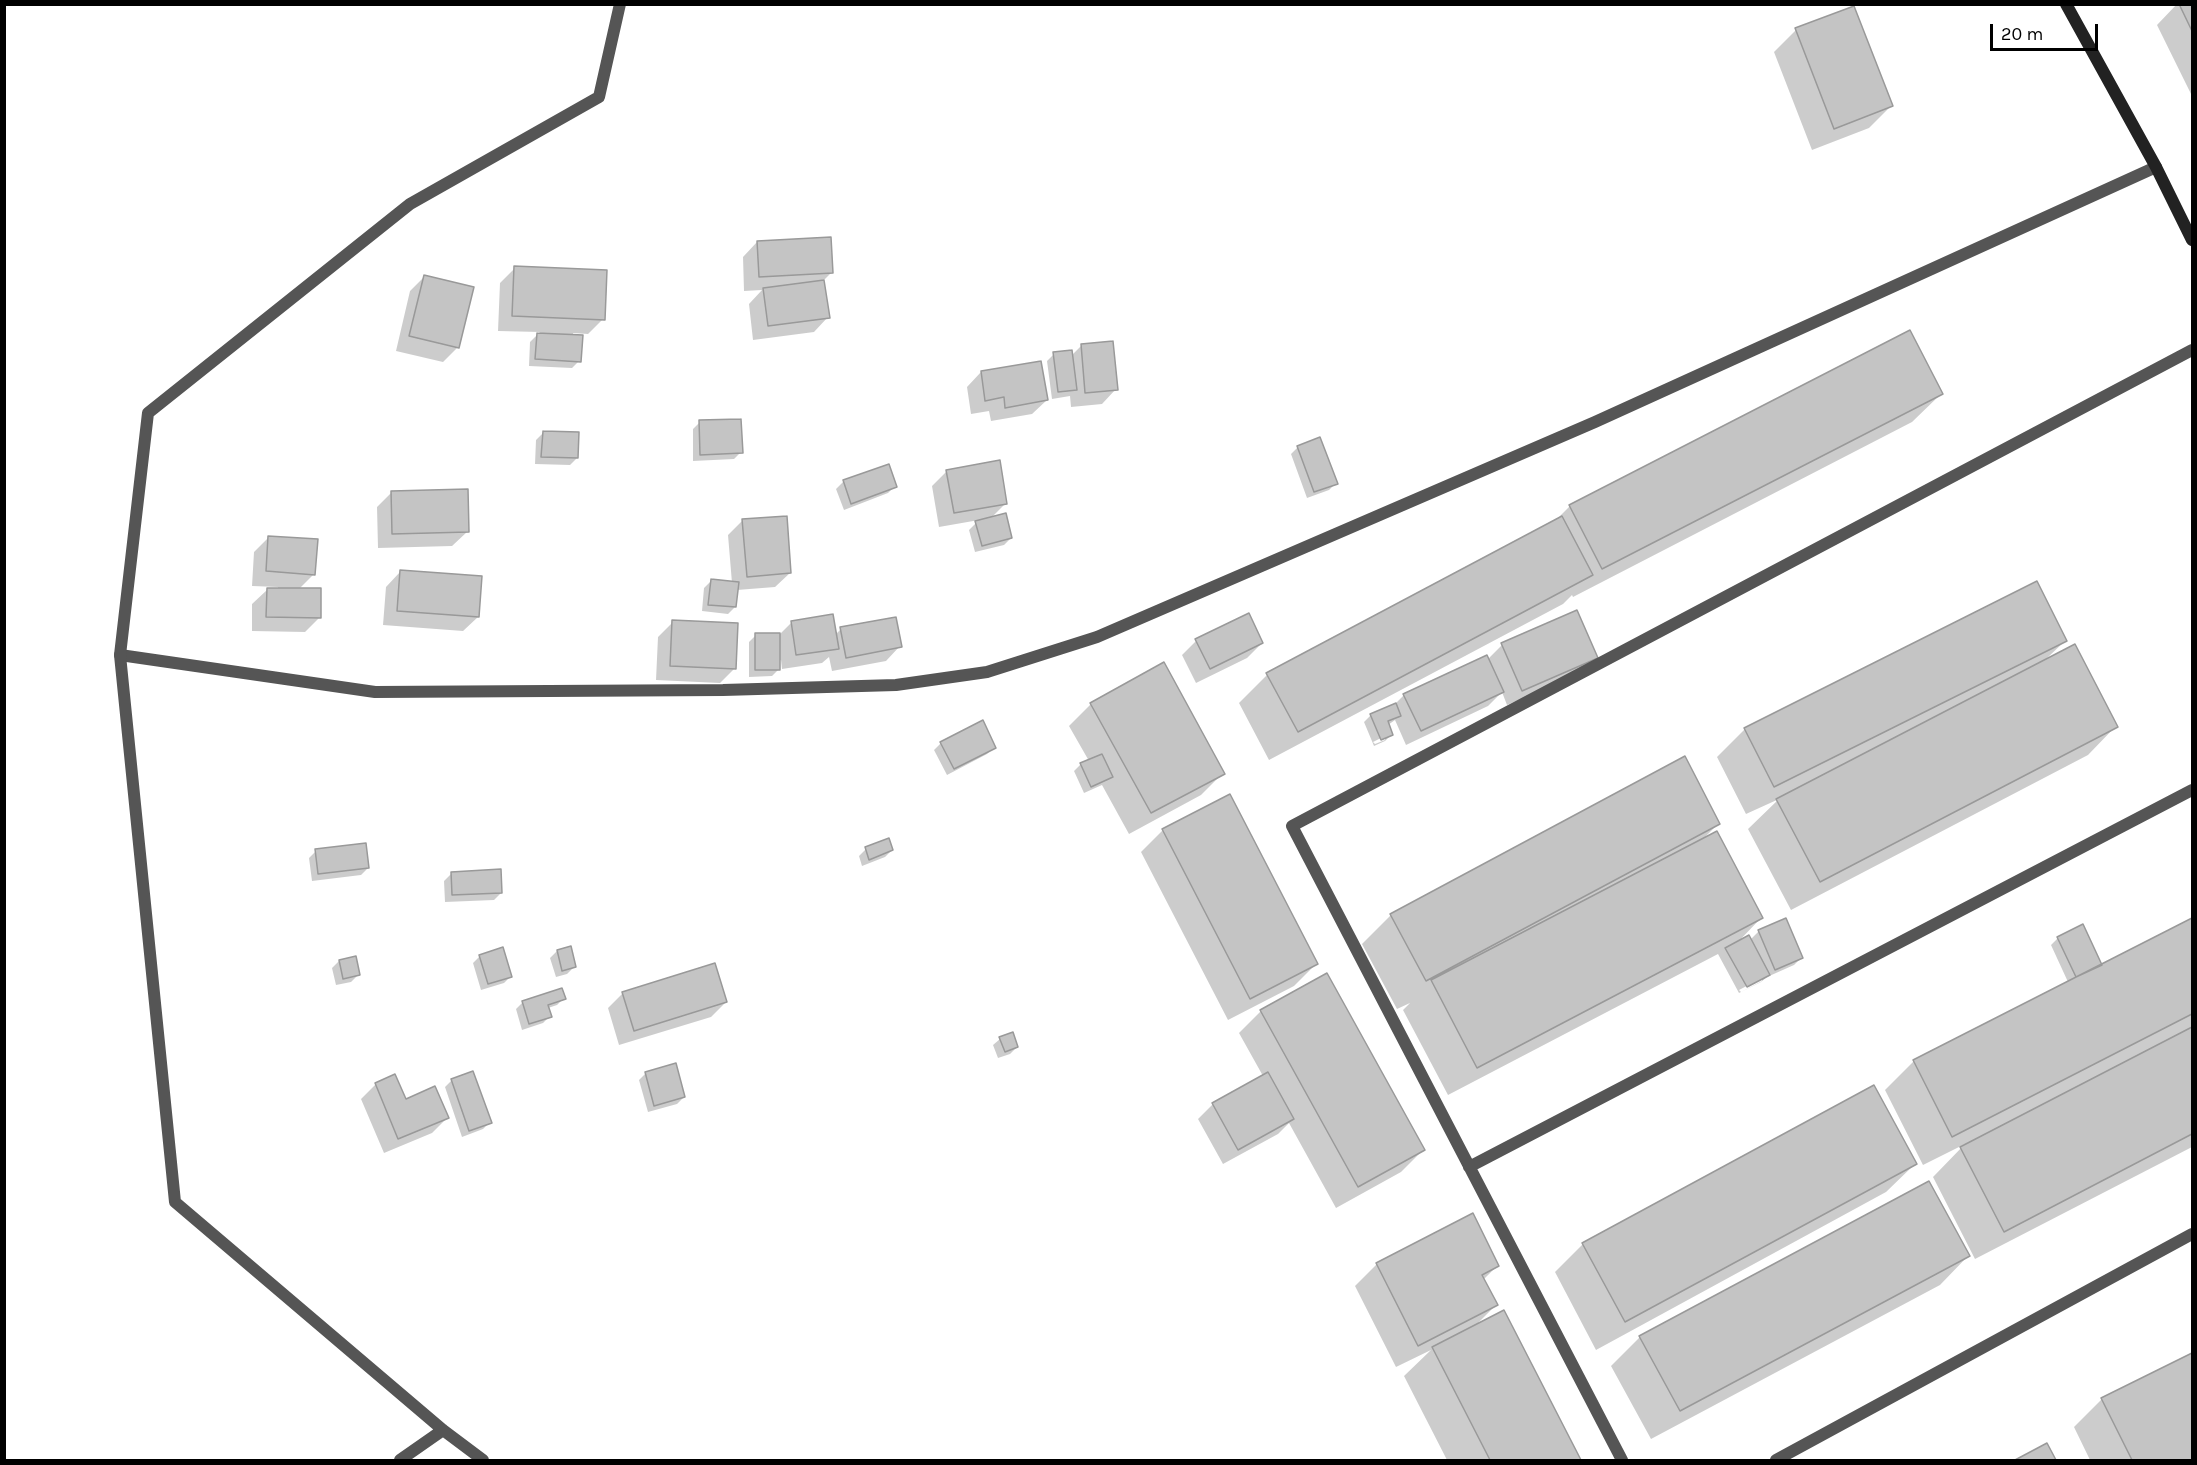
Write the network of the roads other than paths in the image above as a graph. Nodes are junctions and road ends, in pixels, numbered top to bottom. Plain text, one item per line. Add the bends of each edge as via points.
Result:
1 (620, 4) edge
2 (2066, 4) edge
3 (2156, 167) junction
4 (2193, 240) edge
5 (2193, 350) edge
6 (120, 655) junction
7 (2193, 790) edge
8 (1469, 1167) junction
9 (2193, 1234) edge
10 (442, 1430) junction
11 (400, 1461) edge
12 (483, 1461) edge
13 (1622, 1461) edge
14 (1776, 1461) edge

1 - 6 street via 599,97 410,204 148,413
2 - 3 main road
3 - 4 main road
3 - 6 street via 1584,427 1097,637 987,672 896,685 375,692
5 - 8 street via 1292,826
6 - 10 street via 175,1202
7 - 8 street
8 - 13 street
9 - 14 street
10 - 11 street
10 - 12 street

